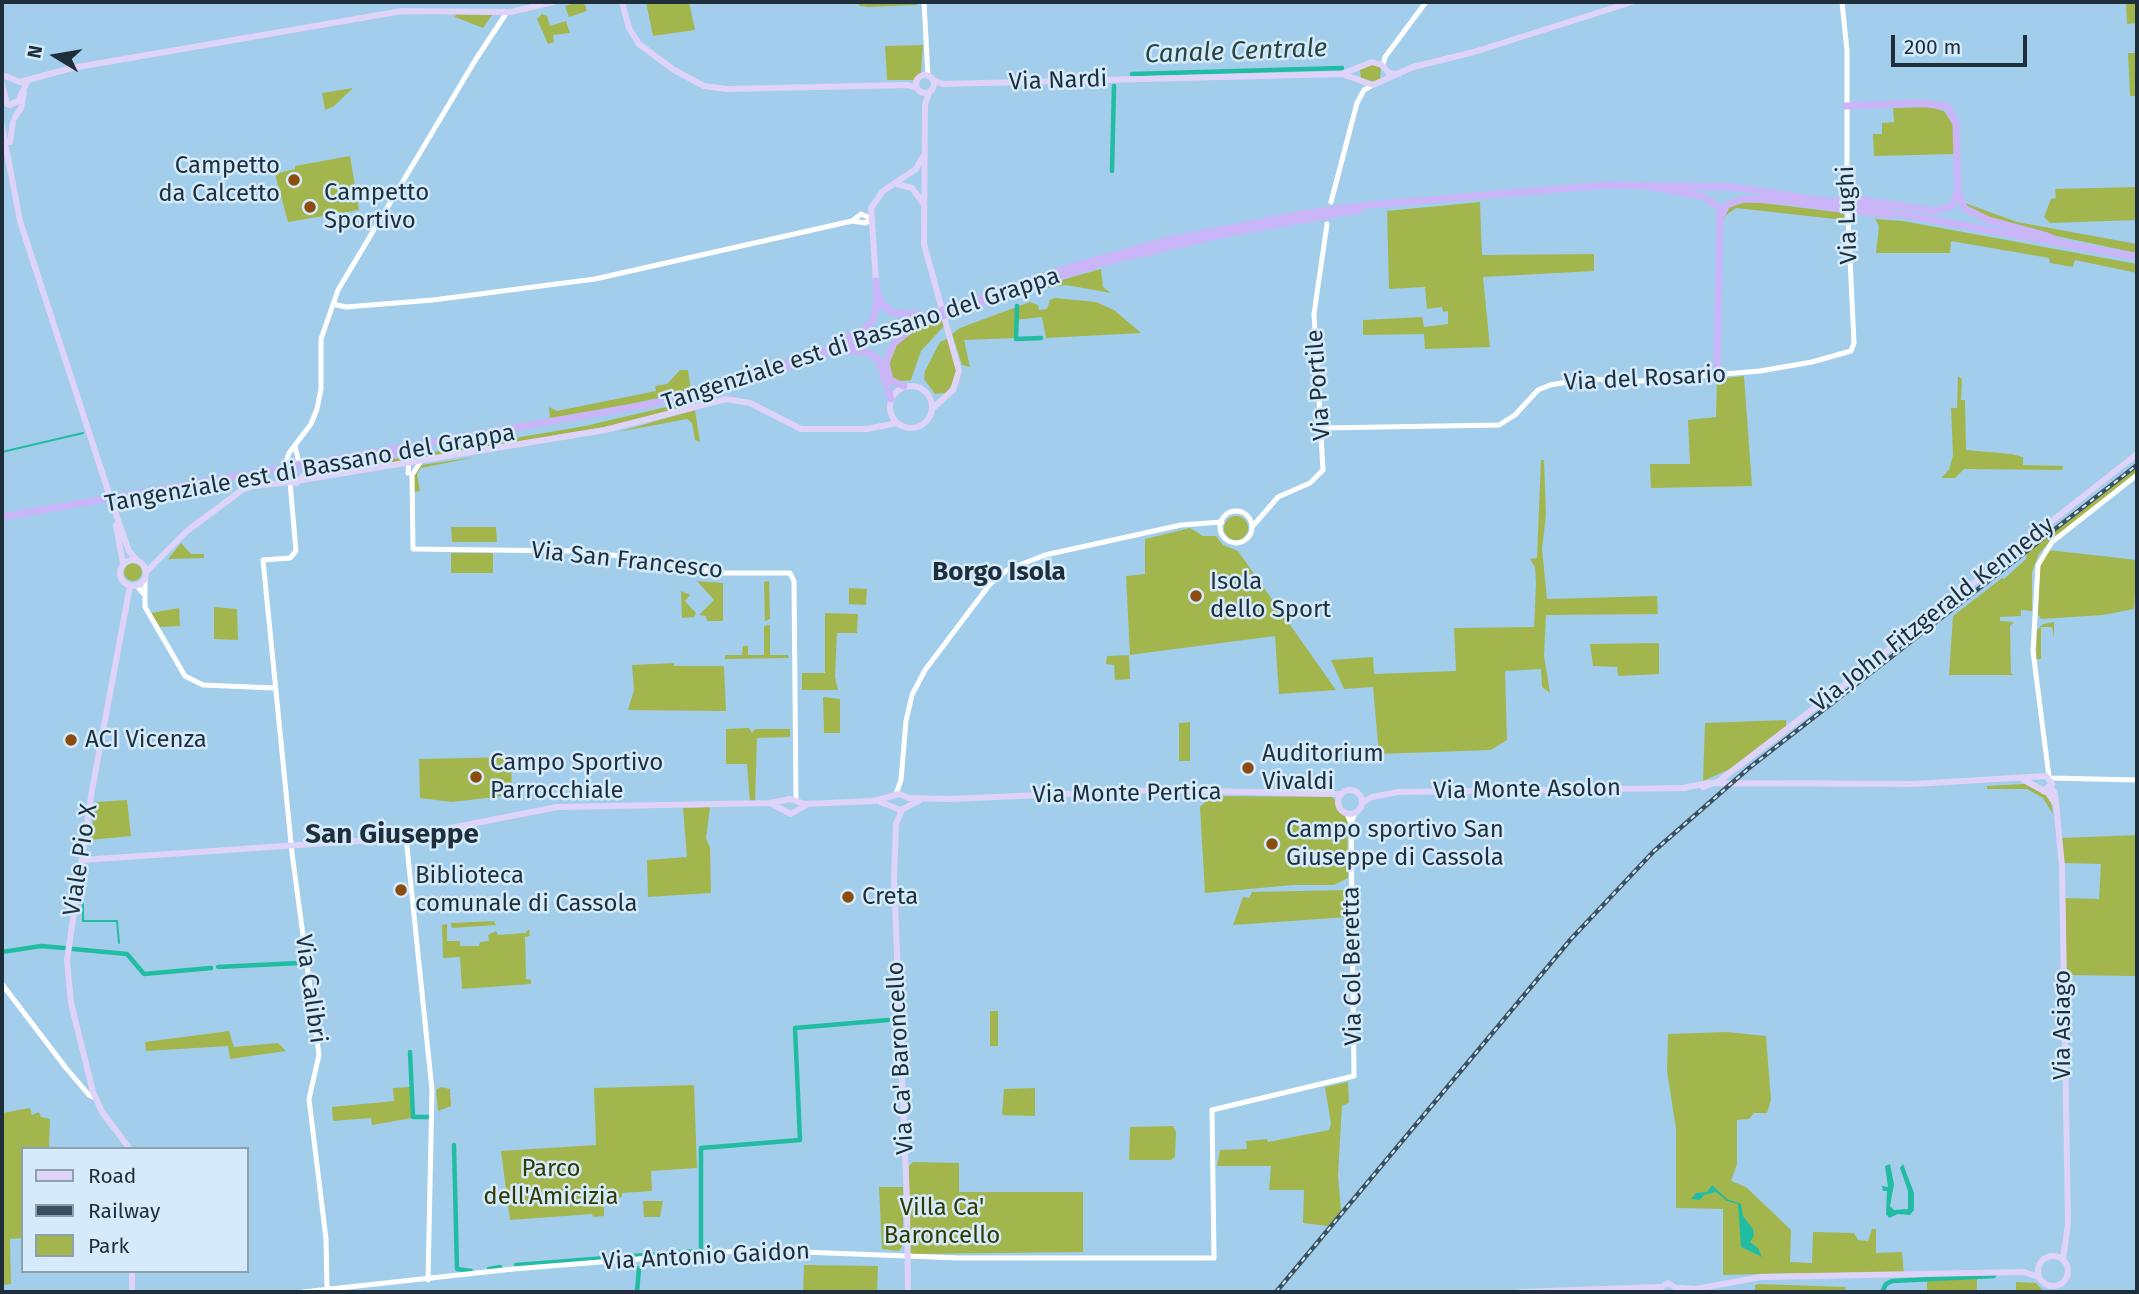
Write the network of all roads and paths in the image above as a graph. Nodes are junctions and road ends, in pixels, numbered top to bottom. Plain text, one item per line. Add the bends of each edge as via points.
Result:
1 (553, 2) edge
2 (622, 2) edge
3 (925, 2) edge
4 (1426, 2) edge
5 (1632, 2) edge
6 (1842, 2) edge
7 (508, 12) junction
8 (1393, 46) junction
9 (1373, 62) junction
10 (1359, 67) junction
11 (1384, 67) junction
12 (1342, 74) junction
13 (1401, 74) junction
14 (2, 75) edge
15 (29, 79) junction
16 (1359, 79) junction
17 (1382, 81) junction
18 (923, 82) junction
19 (2, 84) edge
20 (943, 84) junction
21 (1373, 85) junction
22 (24, 87) junction
23 (931, 91) junction
24 (1359, 98) junction
25 (6, 104) edge
26 (925, 105) junction
27 (1846, 106) junction
28 (14, 120) junction
29 (2, 126) edge
30 (924, 153) junction
31 (10, 165) junction
32 (906, 178) junction
33 (923, 180) junction
34 (897, 184) junction
35 (1637, 184) junction
36 (1958, 192) junction
37 (1827, 200) junction
38 (1331, 202) dead end
39 (923, 204) junction
40 (1386, 205) junction
41 (1908, 215) junction
42 (1721, 217) junction
43 (870, 218) junction
44 (1327, 224) dead end
45 (2064, 244) junction
46 (2137, 257) edge
47 (876, 281) junction
48 (1012, 285) junction
49 (1007, 293) junction
50 (332, 304) junction
51 (946, 319) junction
52 (1853, 348) joint
53 (775, 367) junction
54 (1717, 375) junction
55 (756, 379) junction
56 (904, 386) junction
57 (950, 393) junction
58 (694, 395) junction
59 (929, 395) junction
60 (891, 399) junction
61 (932, 409) junction
62 (890, 411) junction
63 (897, 423) junction
64 (882, 425) junction
65 (1323, 428) junction
66 (295, 446) junction
67 (2137, 454) edge
68 (422, 460) junction
69 (409, 462) junction
70 (299, 463) joint
71 (396, 464) junction
72 (285, 467) joint
73 (411, 475) junction
74 (2137, 475) edge
75 (306, 477) junction
76 (285, 480) junction
77 (269, 484) junction
78 (294, 497) junction
79 (114, 509) junction
80 (1261, 514) junction
81 (1247, 516) junction
82 (2, 520) edge
83 (1222, 522) junction
84 (1206, 525) junction
85 (1252, 527) junction
86 (1222, 533) junction
87 (158, 560) junction
88 (139, 562) junction
89 (123, 564) junction
90 (145, 575) junction
91 (123, 581) junction
92 (133, 586) junction
93 (144, 593) junction
94 (124, 609) junction
95 (274, 688) junction
96 (1725, 780) junction
97 (2022, 780) junction
98 (2047, 780) junction
99 (2137, 780) edge
100 (1703, 785) junction
101 (2041, 789) junction
102 (899, 796) junction
103 (1339, 797) junction
104 (922, 799) junction
105 (1361, 799) junction
106 (874, 801) junction
107 (2055, 803) junction
108 (791, 804) junction
109 (893, 808) junction
110 (904, 808) junction
111 (1351, 814) junction
112 (896, 824) junction
113 (406, 837) junction
114 (292, 846) junction
115 (82, 860) junction
116 (2, 984) edge
117 (88, 1073) junction
118 (81, 1085) junction
119 (95, 1098) junction
120 (128, 1147) edge
121 (907, 1256) junction
122 (2059, 1257) junction
123 (1214, 1258) joint
124 (2039, 1265) junction
125 (2024, 1272) junction
126 (132, 1273) edge
127 (2039, 1277) junction
128 (428, 1280) junction
129 (2065, 1281) junction
130 (2056, 1286) junction
131 (327, 1288) junction
132 (1652, 1290) edge
133 (1681, 1290) edge
134 (1693, 1291) edge
135 (132, 1292) edge
136 (303, 1292) edge
137 (908, 1292) edge
138 (1521, 1292) edge
139 (2065, 1292) edge

1 - 7 main road
2 - 18 main road via 639,44 699,84 727,89
3 - 18 street
4 - 8 street
5 - 13 main road
6 - 27 street, Via Lughi
7 - 15 main road via 402,11
7 - 50 street via 475,58
8 - 9 street
8 - 11 street
9 - 10 main road, Via Nardi
9 - 11 main road
10 - 12 main road, Via Nardi
10 - 16 main road
11 - 13 main road
11 - 17 main road
12 - 16 main road, Via Nardi
12 - 20 main road, Via Nardi
13 - 17 main road
14 - 15 main road via 12,81
15 - 22 main road
16 - 21 main road, Via Nardi
16 - 24 street
17 - 21 main road
18 - 20 main road
18 - 23 main road
18 - 23 main road
18 - 26 main road
19 - 25 main road
20 - 23 main road
21 - 24 street
22 - 25 main road via 17,103
22 - 28 main road
23 - 26 main road
24 - 38 street
25 - 28 main road
26 - 30 main road
27 - 36 highway via 1919,103 1947,107 1956,123
27 - 52 street, Via Lughi
28 - 29 main road
28 - 31 main road
29 - 31 main road
30 - 32 main road
30 - 33 main road
31 - 79 main road via 20,221
32 - 33 main road
32 - 34 main road
33 - 34 main road
33 - 39 main road
34 - 39 main road via 912,188
34 - 43 main road via 876,199
35 - 37 highway, Tangenziale est di Bassano del Grappa via 1732,187
35 - 40 highway, Tangenziale est di Bassano del Grappa
35 - 42 highway via 1702,195 1716,202
36 - 37 highway via 1952,205 1935,211 1855,199
36 - 45 highway via 1964,208 1978,216
37 - 41 highway, Tangenziale est di Bassano del Grappa
39 - 51 main road via 926,254
40 - 48 highway, Tangenziale est di Bassano del Grappa via 1218,229
40 - 49 highway, Tangenziale est di Bassano del Grappa via 1185,242
41 - 42 highway via 1743,199 1727,205
41 - 45 highway, Tangenziale est di Bassano del Grappa
42 - 54 highway
43 - 47 main road
43 - 50 street via 866,223 852,221 595,279 433,300 346,307
44 - 65 street, Via Portile via 1314,314
45 - 46 highway, Tangenziale est di Bassano del Grappa
47 - 48 highway via 881,302 893,313 911,316
47 - 53 highway via 875,312 864,329
48 - 53 highway, Tangenziale est di Bassano del Grappa
49 - 51 highway
49 - 55 highway, Tangenziale est di Bassano del Grappa
50 - 66 street via 321,341 317,409
51 - 56 highway via 906,332 890,348 886,373
51 - 57 main road via 959,363
52 - 54 street, Via del Rosario via 1812,362
53 - 58 highway, Tangenziale est di Bassano del Grappa
54 - 65 street, Via del Rosario via 1640,381 1592,378 1550,384 1499,425
55 - 58 highway, Tangenziale est di Bassano del Grappa
55 - 60 highway via 858,350 878,359
56 - 59 main road via 920,387
56 - 60 main road
57 - 59 main road
57 - 61 main road
58 - 82 highway, Tangenziale est di Bassano del Grappa via 627,414
59 - 61 main road
60 - 62 main road
61 - 63 main road via 922,426 909,429
62 - 63 main road
62 - 64 main road
63 - 64 main road
64 - 68 main road via 801,429 750,403 726,399 606,430
65 - 80 street, Via Portile via 1321,474 1284,492
66 - 70 street
66 - 72 street
67 - 96 main road, Via John Fitzgerald Kennedy
68 - 69 main road
68 - 73 street
69 - 71 main road
69 - 73 street
70 - 72 main road
71 - 73 street
71 - 75 main road
73 - 108 street, Via San Francesco via 413,549 591,552 723,573 784,571 792,575 796,775
74 - 98 street via 2049,545 2038,565 2033,651
75 - 76 main road
75 - 78 street
76 - 77 main road
76 - 77 main road
76 - 78 street
77 - 87 main road via 242,490 187,531
78 - 95 street, Via Calibri via 294,556 263,560
79 - 88 main road via 129,551
79 - 89 main road
80 - 81 street
80 - 85 street, Via Portile
81 - 83 street via 1230,513
81 - 85 street
83 - 84 street
83 - 86 street
84 - 86 street
84 - 102 street via 1181,525 1045,555 1007,570 990,584 929,664 912,695
85 - 86 street via 1241,542 1228,541
87 - 88 main road
87 - 90 main road
88 - 89 main road
88 - 90 main road
89 - 91 main road
90 - 92 main road
90 - 93 street
91 - 92 main road
91 - 94 main road, Viale Pio X
92 - 93 street
92 - 94 main road, Viale Pio X
93 - 95 street via 150,618 190,680 212,686
94 - 115 main road, Viale Pio X
95 - 114 street, Via Calibri
96 - 97 main road, Via Monte Asolon via 1913,784
96 - 100 main road, Via John Fitzgerald Kennedy
96 - 100 main road, Via Monte Asolon
96 - 100 main road, Via Monte Asolon
97 - 98 main road, Via Monte Asolon
97 - 101 main road, Via Monte Asolon
98 - 99 street
98 - 101 main road
98 - 101 main road
98 - 107 main road, Via Asiago
100 - 105 main road, Via Monte Asolon via 1398,792
101 - 107 main road
102 - 104 main road, Via Monte Pertica
102 - 106 main road, Via Monte Pertica
102 - 109 main road, Via Ca' Baroncello
102 - 110 main road
103 - 104 main road, Via Monte Pertica via 1167,790
103 - 105 main road, Via Monte Asolon via 1352,790
103 - 111 main road via 1339,808
104 - 110 main road, Via Monte Pertica
105 - 111 main road
106 - 108 main road
106 - 109 main road
107 - 122 main road, Via Asiago via 2062,866 2068,1224
108 - 113 main road via 548,807
109 - 110 main road
109 - 112 main road, Via Ca' Baroncello
110 - 112 main road, Via Ca' Baroncello
111 - 123 street, Via Col Beretta via 1353,1077 1212,1110
112 - 121 main road, Via Ca' Baroncello via 894,909
113 - 114 main road
113 - 128 street via 432,1090
114 - 115 main road
114 - 131 street, Via Calibri via 319,1055 309,1101 326,1239
115 - 117 main road, Viale Pio X via 67,960 71,1003
116 - 118 street
117 - 118 street
117 - 119 main road, Viale Pio X
118 - 119 street
119 - 120 main road, Viale Pio X
121 - 123 street, Via Antonio Gaidon
121 - 128 street, Via Antonio Gaidon via 750,1250
121 - 137 main road, Via Ca' Baroncello
122 - 124 main road, Via Asiago via 2046,1257
122 - 129 main road, Via Asiago via 2068,1267
124 - 125 main road, Via Asiago
124 - 127 main road
125 - 127 main road, Via Asiago
125 - 134 main road, Via Asiago via 1760,1277
126 - 135 main road
127 - 130 main road, Via Asiago
128 - 131 street, Via Antonio Gaidon
129 - 130 main road
129 - 139 main road, Via Asiago
130 - 139 main road, Via Asiago
131 - 136 street, Via Antonio Gaidon
132 - 133 main road, Via Asiago via 1671,1283
132 - 138 main road, Via Asiago
133 - 134 main road, Via Asiago

